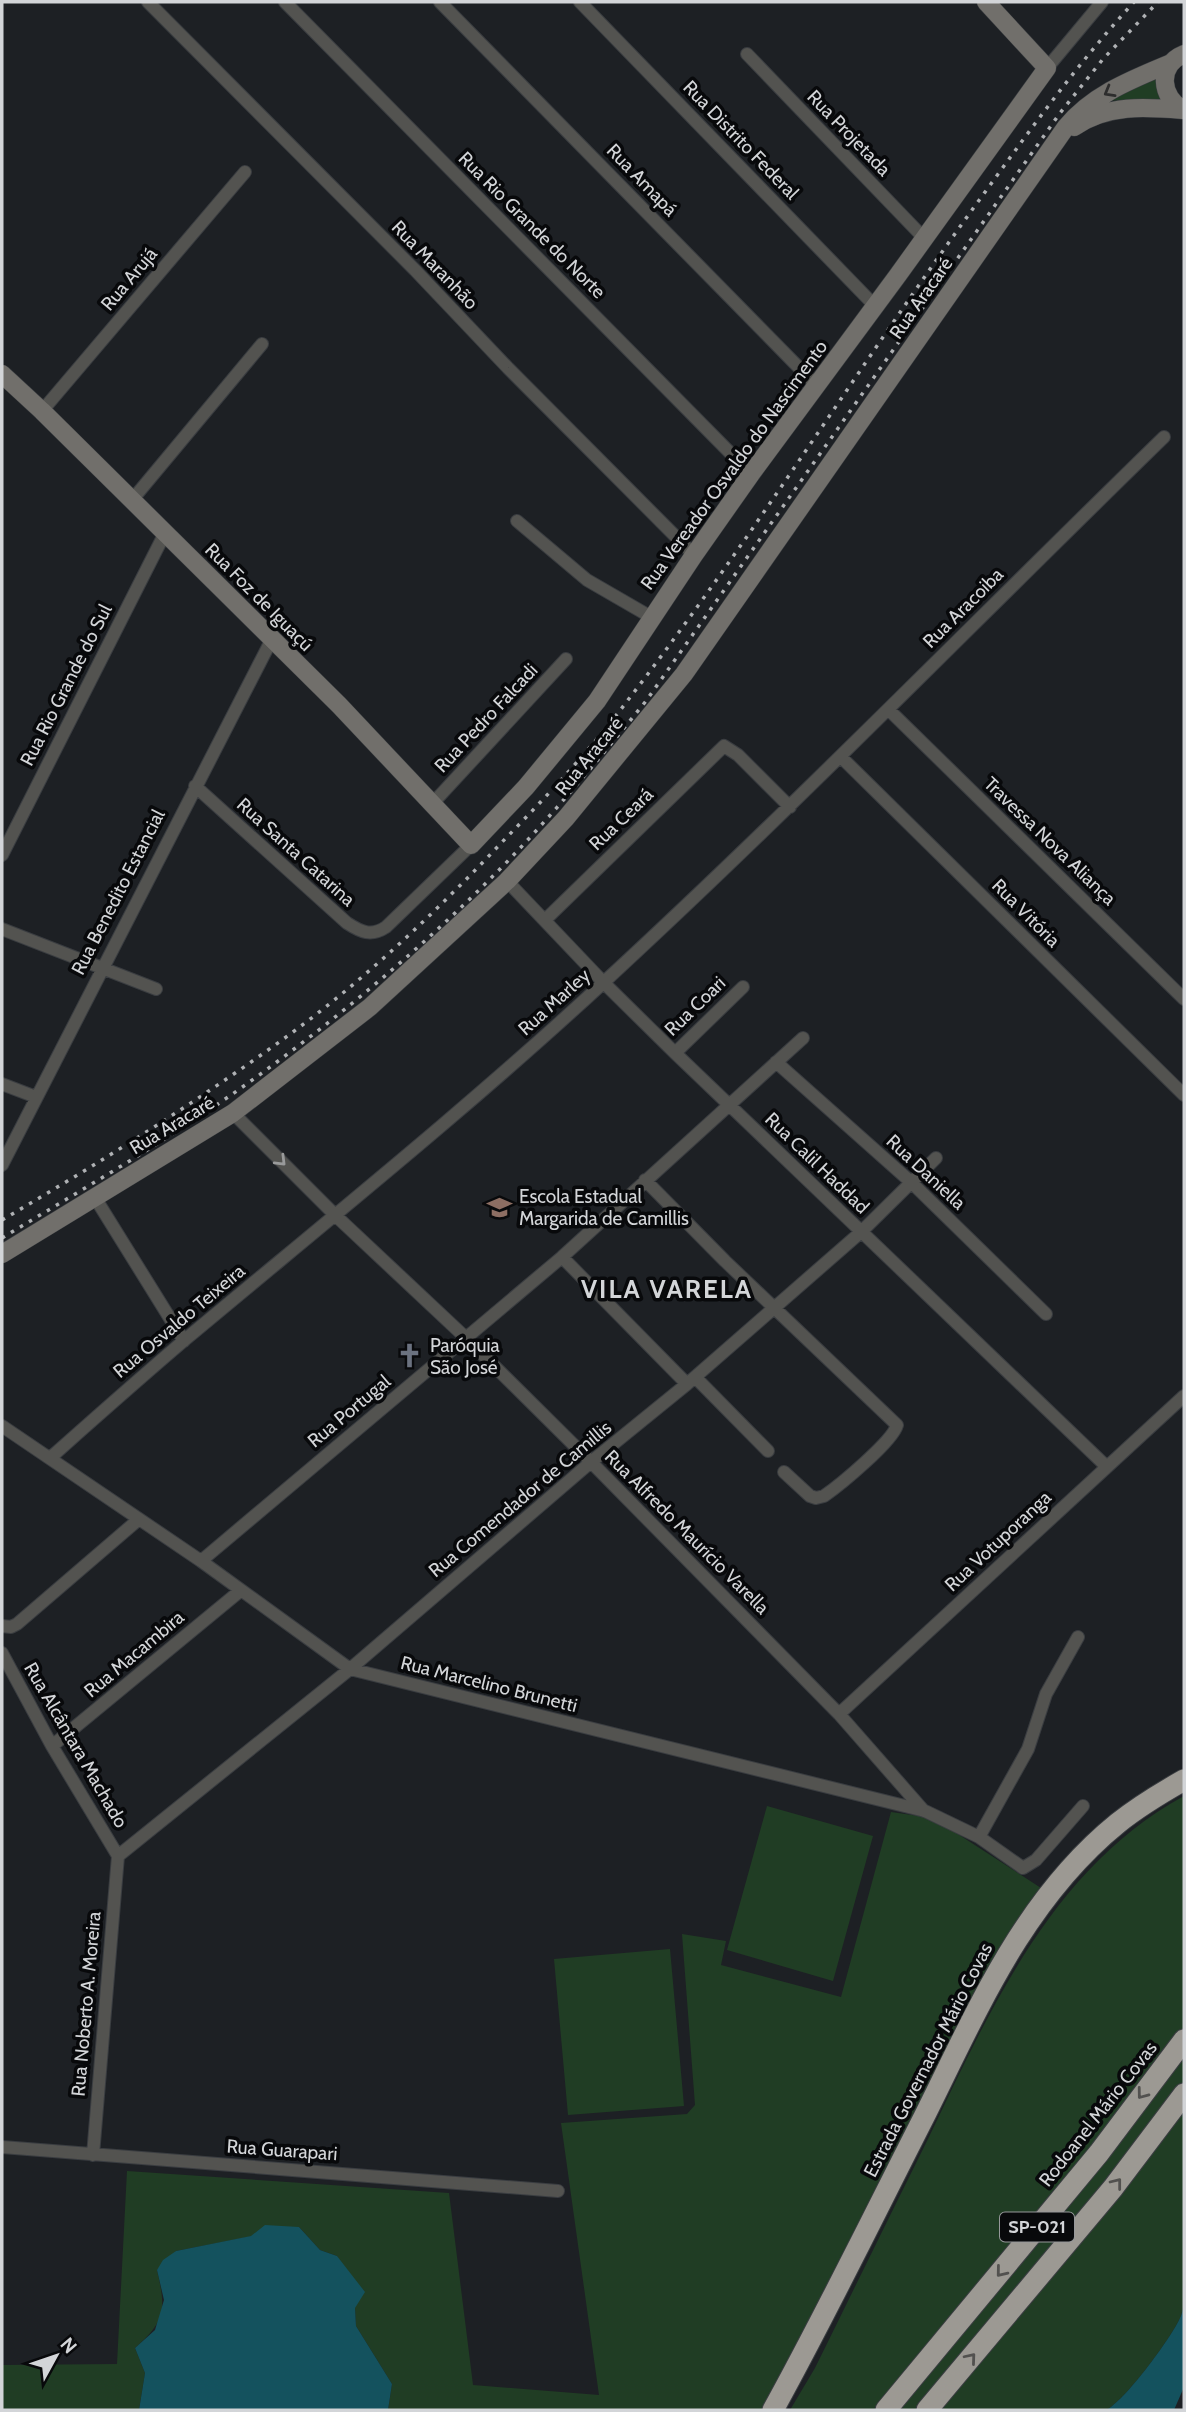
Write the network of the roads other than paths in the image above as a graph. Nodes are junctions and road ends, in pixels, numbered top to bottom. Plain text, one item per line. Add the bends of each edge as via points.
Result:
1 (148, 2) edge
2 (285, 2) edge
3 (440, 2) edge
4 (580, 2) edge
5 (986, 2) edge
6 (1102, 2) edge
7 (747, 54) dead end
8 (1179, 56) edge
9 (1047, 68) junction
10 (1184, 110) edge
11 (1059, 136) junction
12 (245, 172) dead end
13 (923, 237) junction
14 (875, 306) junction
15 (262, 344) dead end
16 (5, 379) edge
17 (816, 386) junction
18 (42, 411) junction
19 (1164, 438) dead end
20 (751, 474) junction
21 (132, 500) junction
22 (517, 522) dead end
23 (165, 533) junction
24 (694, 555) junction
25 (651, 617) junction
26 (271, 639) junction
27 (566, 659) dead end
28 (889, 709) junction
29 (841, 757) junction
30 (195, 786) junction
31 (433, 803) junction
32 (790, 807) junction
33 (471, 845) junction
34 (2, 855) edge
35 (507, 881) junction
36 (545, 920) junction
37 (2, 929) edge
38 (377, 933) joint
39 (101, 967) junction
40 (604, 983) junction
41 (743, 987) dead end
42 (156, 989) dead end
43 (1184, 999) edge
44 (803, 1038) dead end
45 (675, 1053) junction
46 (776, 1062) junction
47 (2, 1084) edge
48 (1184, 1095) edge
49 (36, 1097) junction
50 (730, 1105) junction
51 (233, 1112) junction
52 (936, 1157) dead end
53 (2, 1165) edge
54 (645, 1180) junction
55 (912, 1183) junction
56 (94, 1196) junction
57 (336, 1216) junction
58 (862, 1232) junction
59 (2, 1254) edge
60 (562, 1257) junction
61 (776, 1308) junction
62 (1046, 1314) dead end
63 (466, 1338) junction
64 (184, 1341) junction
65 (691, 1381) junction
66 (1184, 1396) edge
67 (2, 1426) edge
68 (768, 1451) dead end
69 (50, 1458) junction
70 (591, 1462) junction
71 (1107, 1467) junction
72 (784, 1472) dead end
73 (138, 1520) junction
74 (201, 1562) junction
75 (240, 1591) junction
76 (2, 1626) edge
77 (1078, 1637) dead end
78 (2, 1653) edge
79 (350, 1669) junction
80 (839, 1714) junction
81 (52, 1746) junction
82 (1184, 1780) edge
83 (1083, 1806) dead end
84 (925, 1811) junction
85 (979, 1837) junction
86 (118, 1856) junction
87 (1184, 2040) edge
88 (1184, 2094) edge
89 (2, 2147) edge
90 (93, 2155) junction
91 (558, 2191) dead end
92 (773, 2410) edge
93 (886, 2410) edge
94 (927, 2410) edge

1 - 24 street, Rua Maranhão
2 - 20 street, Rua Rio Grande do Norte
3 - 17 street, Rua Amapá
4 - 14 street, Rua Distrito Federal
5 - 9 main road
6 - 9 street, Rua Vereador Osvaldo do Nascimento
7 - 13 street, Rua Projetada
8 - 10 main road via 1166,71 1165,89
8 -> 11 main road, Rua Aracaré via 1088,105
9 - 13 main road, Rua Vereador Osvaldo do Nascimento
10 - 11 main road, Rua Aracaré via 1104,112
11 - 35 main road, Rua Aracaré via 684,674 566,818
12 - 18 street, Rua Arujá
13 - 14 main road, Rua Vereador Osvaldo do Nascimento
14 - 17 main road, Rua Vereador Osvaldo do Nascimento
15 - 21 street
16 - 18 main road, Rua Foz de Iguaçú
17 - 20 main road, Rua Vereador Osvaldo do Nascimento
18 - 21 main road, Rua Foz de Iguaçú
19 - 28 street, Rua Aracoiba
20 - 24 main road, Rua Vereador Osvaldo do Nascimento
21 - 23 main road, Rua Foz de Iguaçú
22 - 25 street via 587,580
23 - 26 main road, Rua Foz de Iguaçú
23 - 34 street, Rua Rio Grande do Sul
24 - 25 main road, Rua Vereador Osvaldo do Nascimento
25 - 33 main road, Rua Vereador Osvaldo do Nascimento via 570,736
26 - 30 street, Rua Benedito Estancial
26 - 31 main road, Rua Foz de Iguaçú
27 - 31 street, Rua Pedro Falcadi
28 - 29 street, Rua Aracoiba
28 - 43 street, Travessa Nova Aliança
29 - 32 street, Rua Aracoiba
29 - 48 street, Rua Vitória
30 - 38 street, Rua Santa Catarina via 347,923 364,933
30 - 39 street, Rua Benedito Estancial
31 - 33 main road, Rua Foz de Iguaçú
32 - 36 street, Rua Ceará via 724,746
32 - 40 street, Rua Marley
33 - 38 street, Rua Vereador Osvaldo do Nascimento
35 - 36 street, Rua Calil Haddad
35 - 51 main road, Rua Aracaré via 370,1007
36 - 40 street, Rua Calil Haddad
37 - 39 street
39 - 42 street
39 - 49 street, Rua Benedito Estancial
40 - 45 street, Rua Calil Haddad
40 - 57 street, Rua Marley
41 - 45 street, Rua Coari
44 - 46 street, Rua Portugal
45 - 50 street, Rua Calil Haddad
46 - 50 street, Rua Portugal
46 - 55 street, Rua Daniella
47 - 49 street
49 - 53 street, Rua Benedito Estancial
50 - 54 street, Rua Portugal
50 - 58 street, Rua Calil Haddad
51 - 56 main road, Rua Aracaré
51 -> 57 street, Rua Alfredo Maurício Varella
52 - 55 street, Rua Comendador de Camillis
54 - 60 street, Rua Portugal
54 - 61 street
55 - 58 street, Rua Comendador de Camillis
55 - 62 street, Rua Daniella
56 - 59 main road, Rua Aracaré
56 - 64 street
57 - 63 street, Rua Alfredo Maurício Varella
57 - 64 street, Rua Osvaldo Teixeira
58 - 61 street, Rua Comendador de Camillis
58 - 71 street, Rua Calil Haddad
60 - 63 street, Rua Portugal
60 - 65 street
61 - 65 street, Rua Comendador de Camillis
61 - 72 street via 897,1426 893,1435 827,1494 810,1496
63 - 70 street, Rua Alfredo Maurício Varella
63 - 74 street, Rua Portugal
64 - 69 street, Rua Osvaldo Teixeira
65 - 68 street
65 - 70 street, Rua Comendador de Camillis
66 - 71 street, Rua Votuporanga
67 - 69 street, Rua Marcelino Brunetti
69 - 73 street, Rua Marcelino Brunetti
70 - 79 street, Rua Comendador de Camillis
70 - 80 street, Rua Alfredo Maurício Varella
71 - 80 street, Rua Votuporanga
73 - 74 street, Rua Marcelino Brunetti
73 - 76 street via 17,1624
74 - 75 street, Rua Marcelino Brunetti
75 - 79 street, Rua Marcelino Brunetti
75 - 81 street, Rua Macambira
77 - 85 street via 1046,1694 1028,1749
78 - 81 street, Rua Alcântara Machado
79 - 84 street, Rua Marcelino Brunetti
79 - 86 street, Rua Comendador de Camillis
80 - 84 street, Rua Alfredo Maurício Varella
81 - 86 street, Rua Alcântara Machado
82 - 92 highway, Estrada Governador Mário Covas via 1140,1806 1093,1844 1020,1933
83 - 85 street, Rua Marcelino Brunetti via 1025,1868
84 - 85 street, Rua Marcelino Brunetti
86 - 90 street, Rua Noberto A. Moreira
87 -> 93 highway, Rodoanel Mário Covas / SP-021 via 1099,2153
94 -> 88 highway, SP-021 via 1113,2188
89 - 90 street, Rua Guarapari
90 - 91 street, Rua Guarapari

